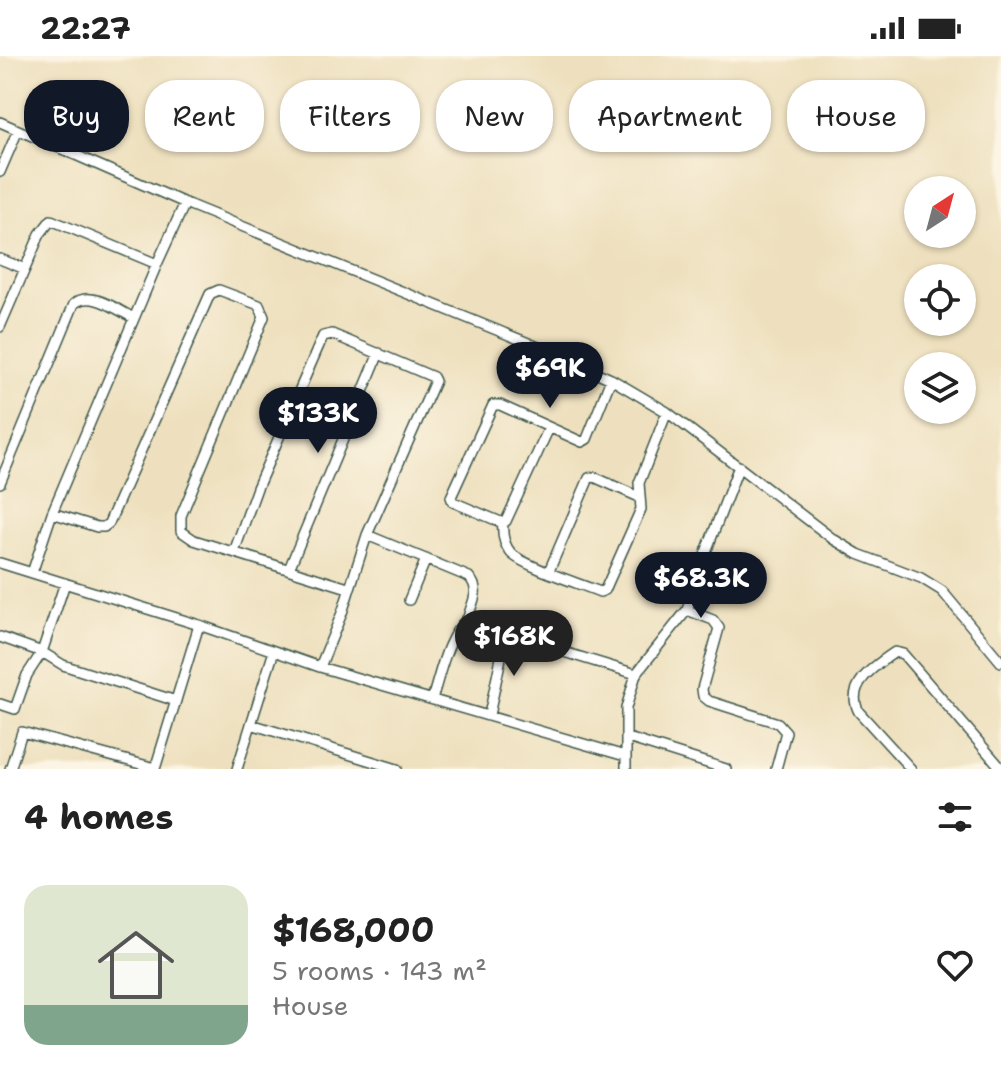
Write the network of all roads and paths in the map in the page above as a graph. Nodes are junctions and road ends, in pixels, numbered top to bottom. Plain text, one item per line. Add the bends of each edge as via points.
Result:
1 (0, 122) edge
2 (18, 130) junction
3 (0, 172) edge
4 (185, 203) junction
5 (0, 259) edge
6 (157, 264) junction
7 (25, 269) junction
8 (134, 318) junction
9 (0, 327) edge
10 (379, 353) junction
11 (611, 379) junction
12 (667, 412) junction
13 (549, 428) junction
14 (739, 466) junction
15 (0, 483) edge
16 (639, 497) junction
17 (52, 513) junction
18 (503, 523) junction
19 (367, 535) junction
20 (234, 552) junction
21 (426, 559) junction
22 (0, 563) edge
23 (289, 569) junction
24 (549, 571) junction
25 (32, 573) junction
26 (65, 583) junction
27 (348, 588) junction
28 (409, 600) dead end
29 (687, 610) junction
30 (468, 618) junction
31 (199, 625) junction
32 (506, 634) junction
33 (0, 637) edge
34 (274, 651) junction
35 (42, 652) junction
36 (1001, 662) edge
37 (320, 667) junction
38 (636, 674) junction
39 (432, 699) junction
40 (176, 701) junction
41 (0, 704) edge
42 (489, 715) junction
43 (251, 724) junction
44 (628, 738) junction
45 (625, 756) junction
46 (155, 768) edge
47 (1001, 768) edge
48 (10, 769) edge
49 (237, 769) edge
50 (397, 769) edge
51 (626, 769) edge
52 (726, 769) edge
53 (776, 769) edge
54 (911, 769) edge

1 - 2 street
2 - 3 street
2 - 4 street
4 - 6 street
4 - 11 street
5 - 7 street
6 - 7 street via 51,220
6 - 8 street
7 - 9 street
8 - 15 street via 92,298 74,304
8 - 17 street
10 - 19 street via 435,381
10 - 20 street via 332,334 323,336
10 - 23 street
11 - 12 street
11 - 13 street via 587,439 582,442
12 - 14 street
12 - 16 street via 639,483
13 - 18 street
13 - 18 street via 500,405 491,407 451,497 455,504
14 - 29 street
14 - 36 street via 845,547 940,589
16 - 24 street via 589,478
16 - 24 street via 641,509 605,590
17 - 20 street via 97,527 109,523 210,294 219,290 259,305 264,317 180,524 186,537
17 - 25 street
18 - 24 street via 511,554
19 - 21 street
19 - 27 street
20 - 23 street
21 - 28 street
21 - 30 street via 475,583
22 - 25 street
23 - 27 street
25 - 26 street
26 - 31 street
26 - 35 street
27 - 37 street
29 - 38 street
29 - 53 street via 713,620 719,628 703,696 784,728
30 - 32 street
30 - 39 street via 450,645
31 - 34 street
31 - 40 street
32 - 38 street
32 - 42 street
33 - 35 street
34 - 37 street
34 - 43 street
35 - 40 street via 63,665
35 - 41 street via 15,709
37 - 39 street
38 - 44 street via 626,708
39 - 42 street
40 - 46 street
42 - 45 street
43 - 49 street
43 - 50 street
44 - 45 street
44 - 52 street
45 - 51 street
46 - 48 street via 22,732
47 - 54 street via 903,654 895,652 860,681 856,706

